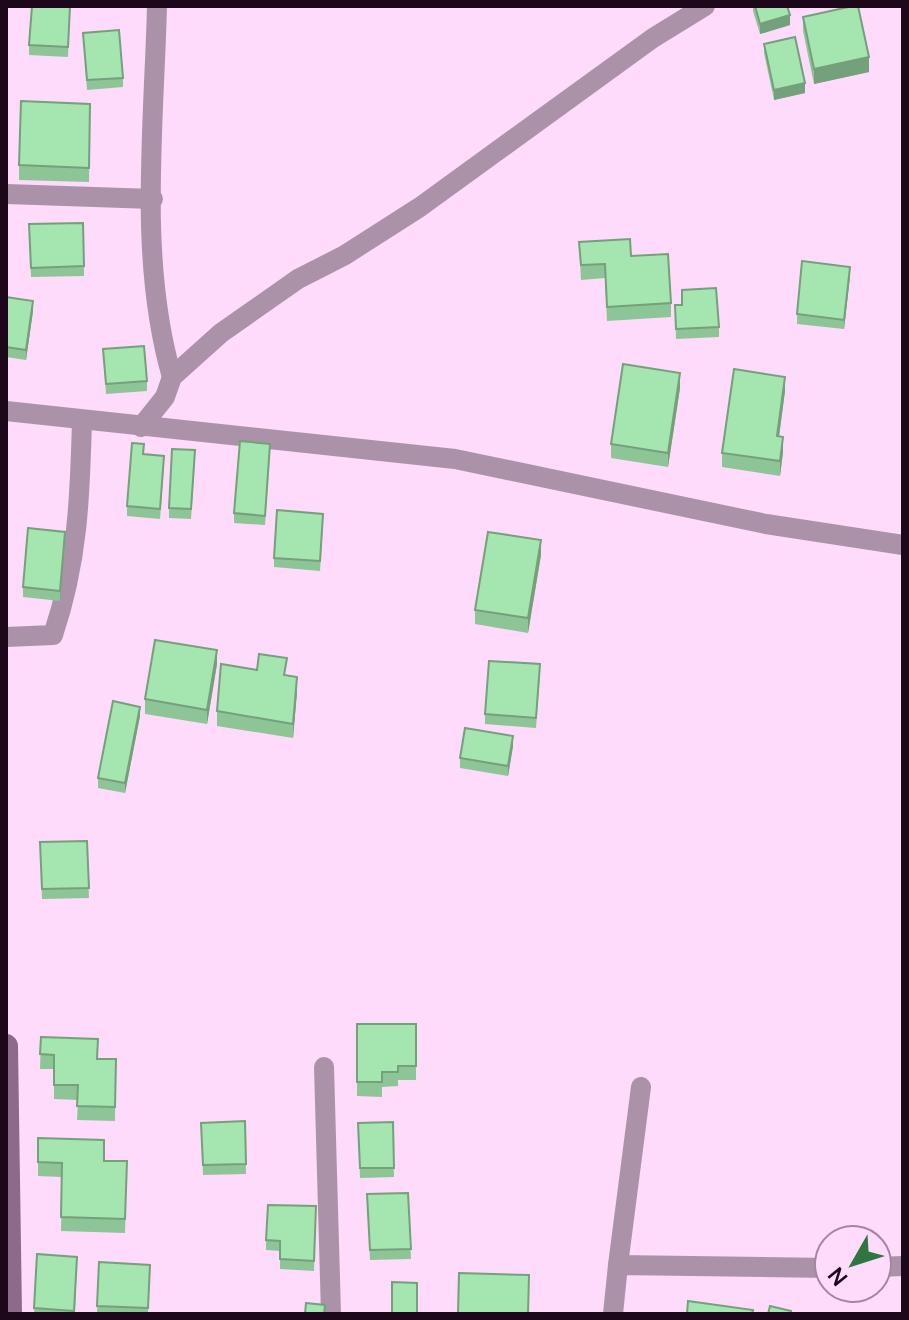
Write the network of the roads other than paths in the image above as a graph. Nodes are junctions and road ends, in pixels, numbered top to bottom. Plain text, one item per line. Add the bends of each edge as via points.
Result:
1 (157, 6) edge
2 (705, 6) edge
3 (6, 194) edge
4 (153, 199) junction
5 (172, 377) junction
6 (6, 411) edge
7 (82, 420) junction
8 (141, 427) junction
9 (903, 545) edge
10 (6, 637) edge
11 (6, 1046) edge
12 (324, 1067) dead end
13 (641, 1087) dead end
14 (618, 1265) junction
15 (813, 1268) edge
16 (10, 1314) edge
17 (331, 1314) edge
18 (613, 1314) edge

1 - 4 street
2 - 5 street via 420,207 298,279 221,333
3 - 4 street
4 - 5 street via 159,330
5 - 8 street via 165,397
6 - 7 street
7 - 8 street
7 - 10 street via 80,519 70,585 53,635
8 - 9 street via 455,459 766,524
11 - 16 street
12 - 17 street
13 - 14 street
14 - 15 street
14 - 18 street

